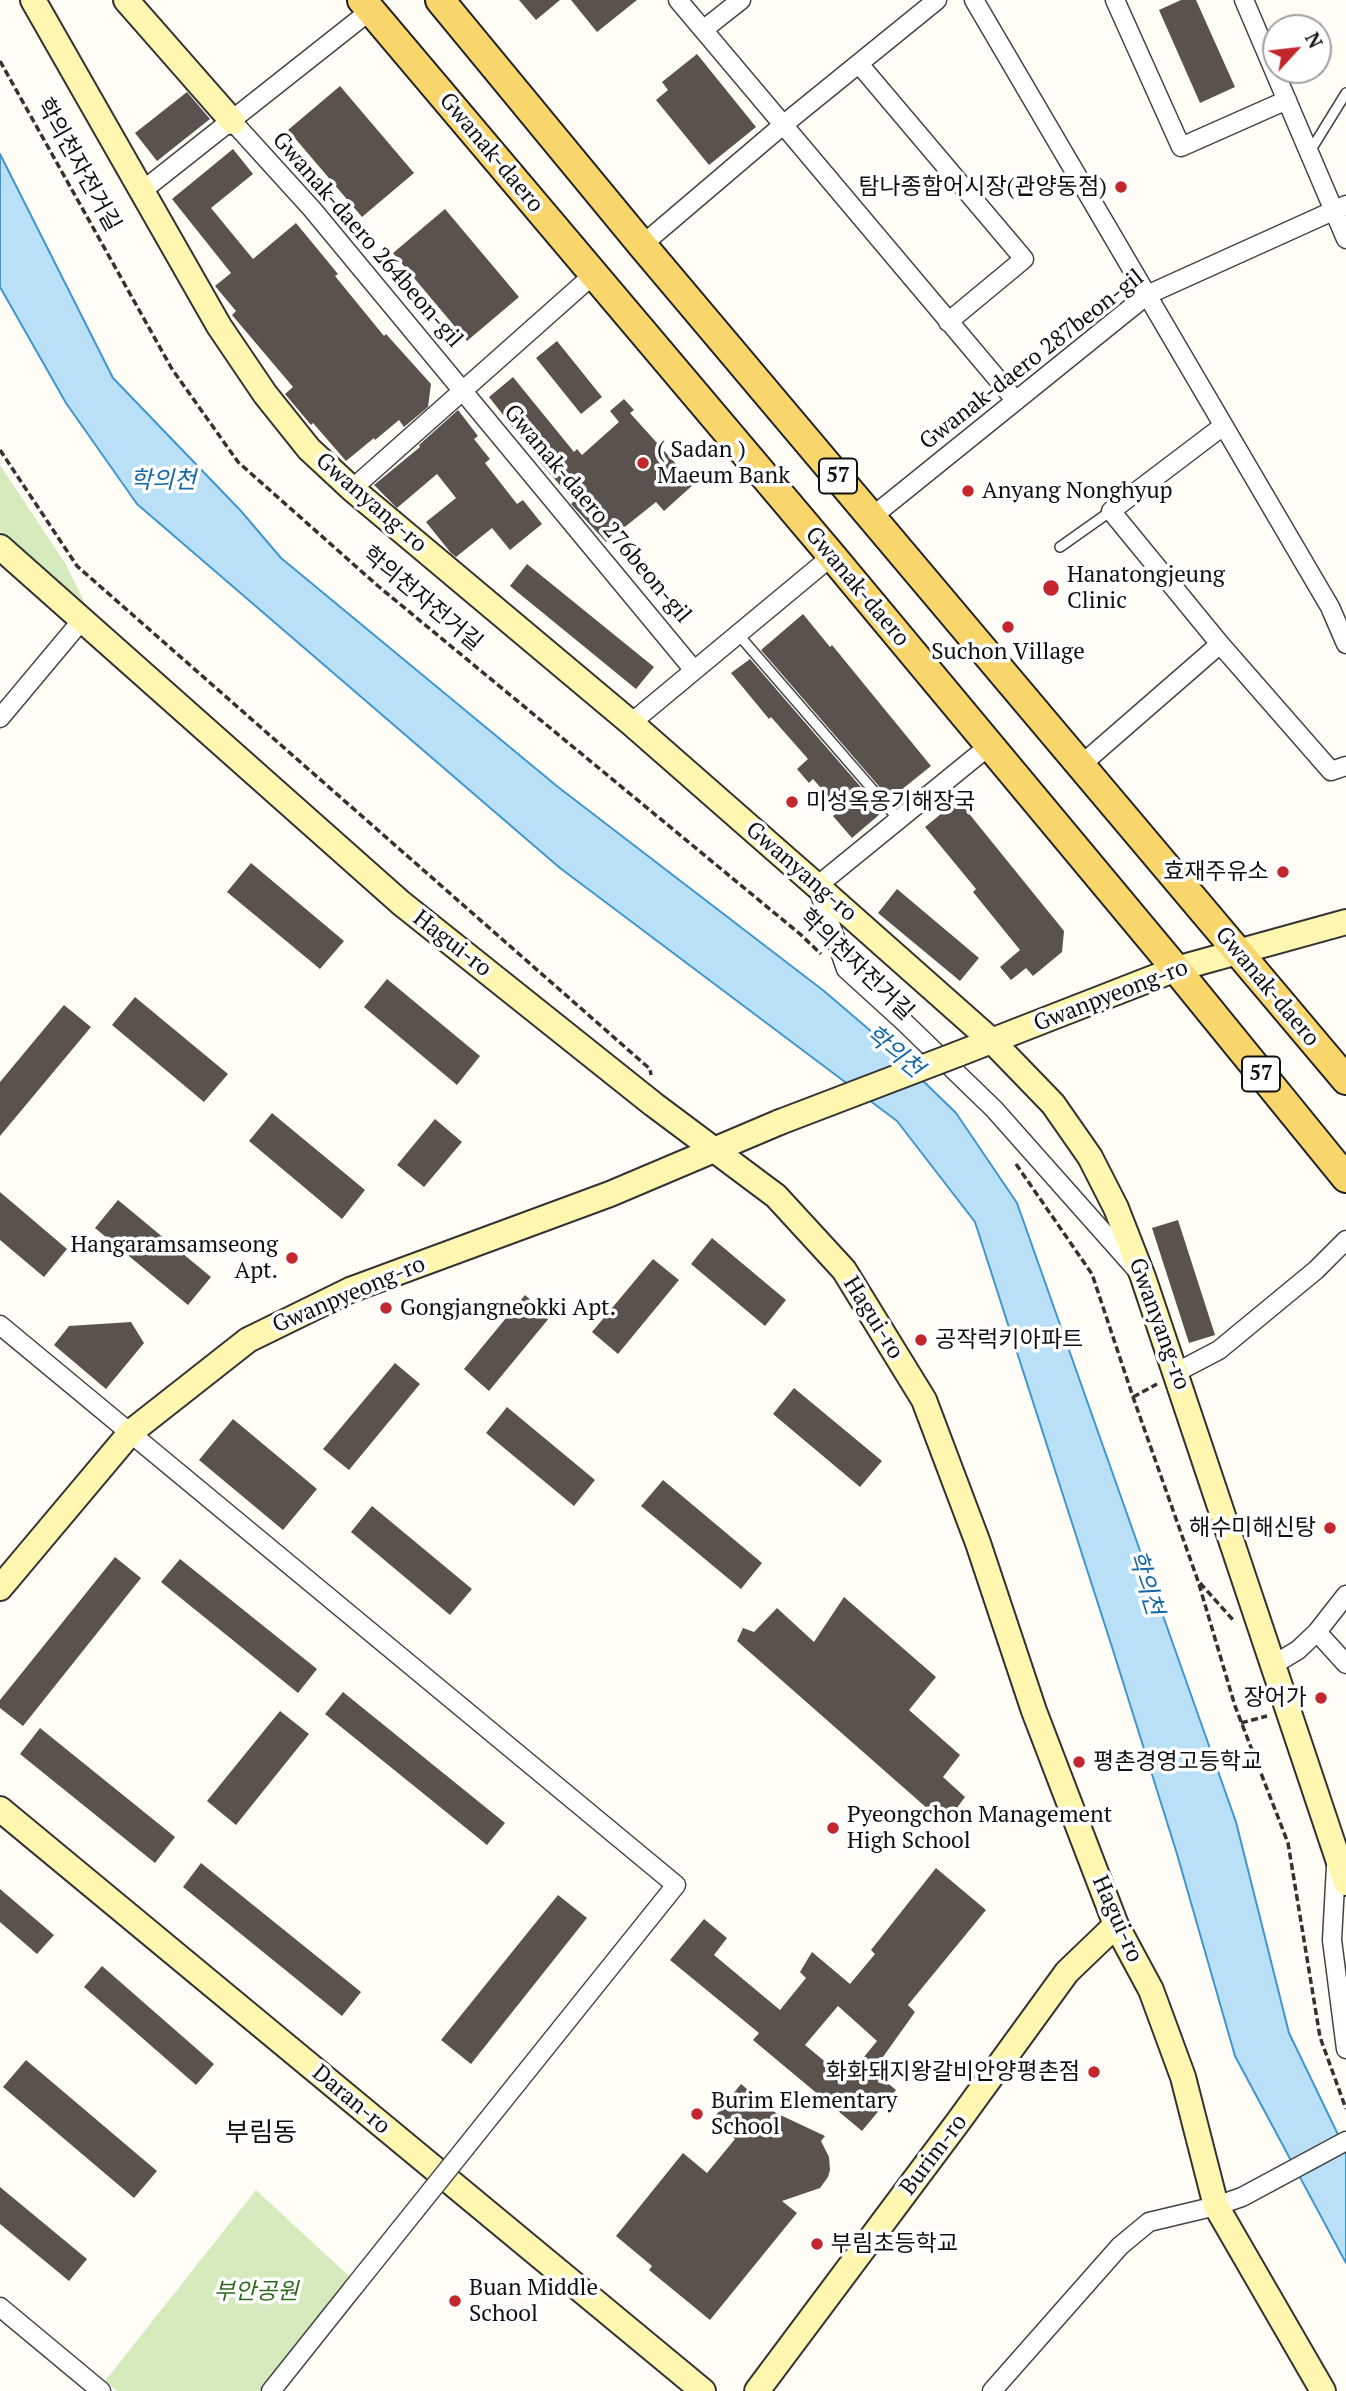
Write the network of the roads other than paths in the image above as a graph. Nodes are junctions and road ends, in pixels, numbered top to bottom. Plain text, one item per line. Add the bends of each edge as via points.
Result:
1 (33, 0) edge
2 (126, 0) edge
3 (440, 0) edge
4 (678, 0) edge
5 (741, 0) edge
6 (937, 0) edge
7 (974, 0) edge
8 (1115, 0) edge
9 (1244, 0) edge
10 (366, 5) edge
11 (704, 30) junction
12 (859, 64) junction
13 (1346, 93) edge
14 (1287, 100) junction
15 (233, 122) junction
16 (783, 125) junction
17 (1309, 153) junction
18 (142, 191) junction
19 (1340, 208) edge
20 (1346, 239) edge
21 (642, 245) junction
22 (593, 275) junction
23 (1147, 295) junction
24 (948, 323) junction
25 (463, 390) junction
26 (1016, 401) junction
27 (1223, 426) junction
28 (352, 489) junction
29 (1111, 511) junction
30 (873, 516) junction
31 (0, 547) edge
32 (1060, 547) dead end
33 (832, 556) junction
34 (1338, 604) edge
35 (82, 620) junction
36 (737, 633) junction
37 (1220, 644) junction
38 (1346, 644) edge
39 (693, 669) junction
40 (0, 718) edge
41 (631, 723) junction
42 (989, 746) junction
43 (1081, 765) junction
44 (1346, 766) edge
45 (899, 820) junction
46 (817, 886) junction
47 (1346, 922) edge
48 (1237, 951) junction
49 (1176, 969) junction
50 (993, 1042) junction
51 (1346, 1080) edge
52 (714, 1149) junction
53 (1346, 1178) edge
54 (1346, 1240) edge
55 (1143, 1277) junction
56 (0, 1325) edge
57 (1177, 1372) junction
58 (131, 1432) junction
59 (0, 1588) edge
60 (1346, 1595) edge
61 (1317, 1632) junction
62 (1346, 1664) edge
63 (1273, 1665) junction
64 (0, 1809) edge
65 (1336, 1856) junction
66 (1346, 1883) edge
67 (1116, 1925) junction
68 (1346, 2049) edge
69 (1346, 2141) edge
70 (1216, 2206) junction
71 (0, 2307) edge
72 (101, 2391) edge
73 (271, 2391) edge
74 (703, 2391) edge
75 (757, 2391) edge
76 (992, 2391) edge
77 (1323, 2391) edge

1 - 18 street, Gwanyang-ro
2 - 15 street
3 - 21 main road, Gwanak-daero / 57
4 - 11 street
5 - 11 street
6 - 12 street
7 - 23 street
8 - 14 street via 1181,147
9 - 14 street
10 - 15 street
10 - 22 main road, Gwanak-daero / 57
11 - 16 street
12 - 16 street
12 - 24 street via 1024,259
13 - 17 lane
14 - 17 street
15 - 18 street
15 - 25 street, Gwanak-daero 264beon-gil via 313,209
16 - 21 street
16 - 24 street
17 - 19 street
18 - 28 street, Gwanyang-ro via 219,326 265,394 309,449
19 - 20 street
19 - 23 street, Gwanak-daero 287beon-gil
21 - 30 main road, Gwanak-daero / 57
22 - 25 street
22 - 33 main road, Gwanak-daero / 57
23 - 26 street, Gwanak-daero 287beon-gil
23 - 27 street
24 - 26 street
25 - 28 street
25 - 39 street, Gwanak-daero 276beon-gil
26 - 30 street, Gwanak-daero 287beon-gil
27 - 29 street
27 - 34 street
28 - 41 street, Gwanyang-ro
29 - 32 lane
29 - 37 street
30 - 43 main road, Gwanak-daero / 57
31 - 35 street, Hagui-ro
33 - 36 street
33 - 42 main road, Gwanak-daero / 57
34 - 38 street
35 - 40 street
35 - 52 street, Hagui-ro via 401,903
36 - 39 street
36 - 45 lane
37 - 43 street
37 - 44 street via 1331,772
39 - 41 street
41 - 46 street, Gwanyang-ro
42 - 45 street
42 - 49 main road, Gwanak-daero / 57
43 - 48 main road, Gwanak-daero / 57
45 - 46 street
46 - 50 street, Gwanyang-ro
46 - 55 street via 846,969 994,1110
47 - 48 street, Gwanpyeong-ro
48 - 49 street, Gwanpyeong-ro
48 - 51 main road, Gwanak-daero / 57
49 - 50 street, Gwanpyeong-ro
49 - 53 main road, Gwanak-daero / 57
50 - 52 street, Gwanpyeong-ro, bridge
50 - 55 street, Gwanyang-ro via 1053,1104 1090,1157
52 - 58 street, Gwanpyeong-ro via 610,1194 338,1296 248,1340
52 - 67 street, Hagui-ro via 776,1196 844,1270 924,1400 1034,1711
54 - 57 street via 1219,1350
55 - 57 street, Gwanyang-ro
56 - 58 street
57 - 63 street, Gwanyang-ro
58 - 59 street, Gwanpyeong-ro
58 - 73 street, bridge via 676,1885
60 - 61 street
61 - 62 street
61 - 63 street
63 - 65 street, Gwanyang-ro
64 - 74 street, Daran-ro
65 - 66 street, Gwanyang-ro
65 - 68 street via 1332,1940
67 - 70 street, Hagui-ro via 1151,1990 1183,2077
67 - 75 street, Burim-ro via 1067,1972
69 - 70 street via 1242,2197
70 - 76 street via 1149,2222 1120,2246
70 - 77 street, Hagui-ro
71 - 72 street

